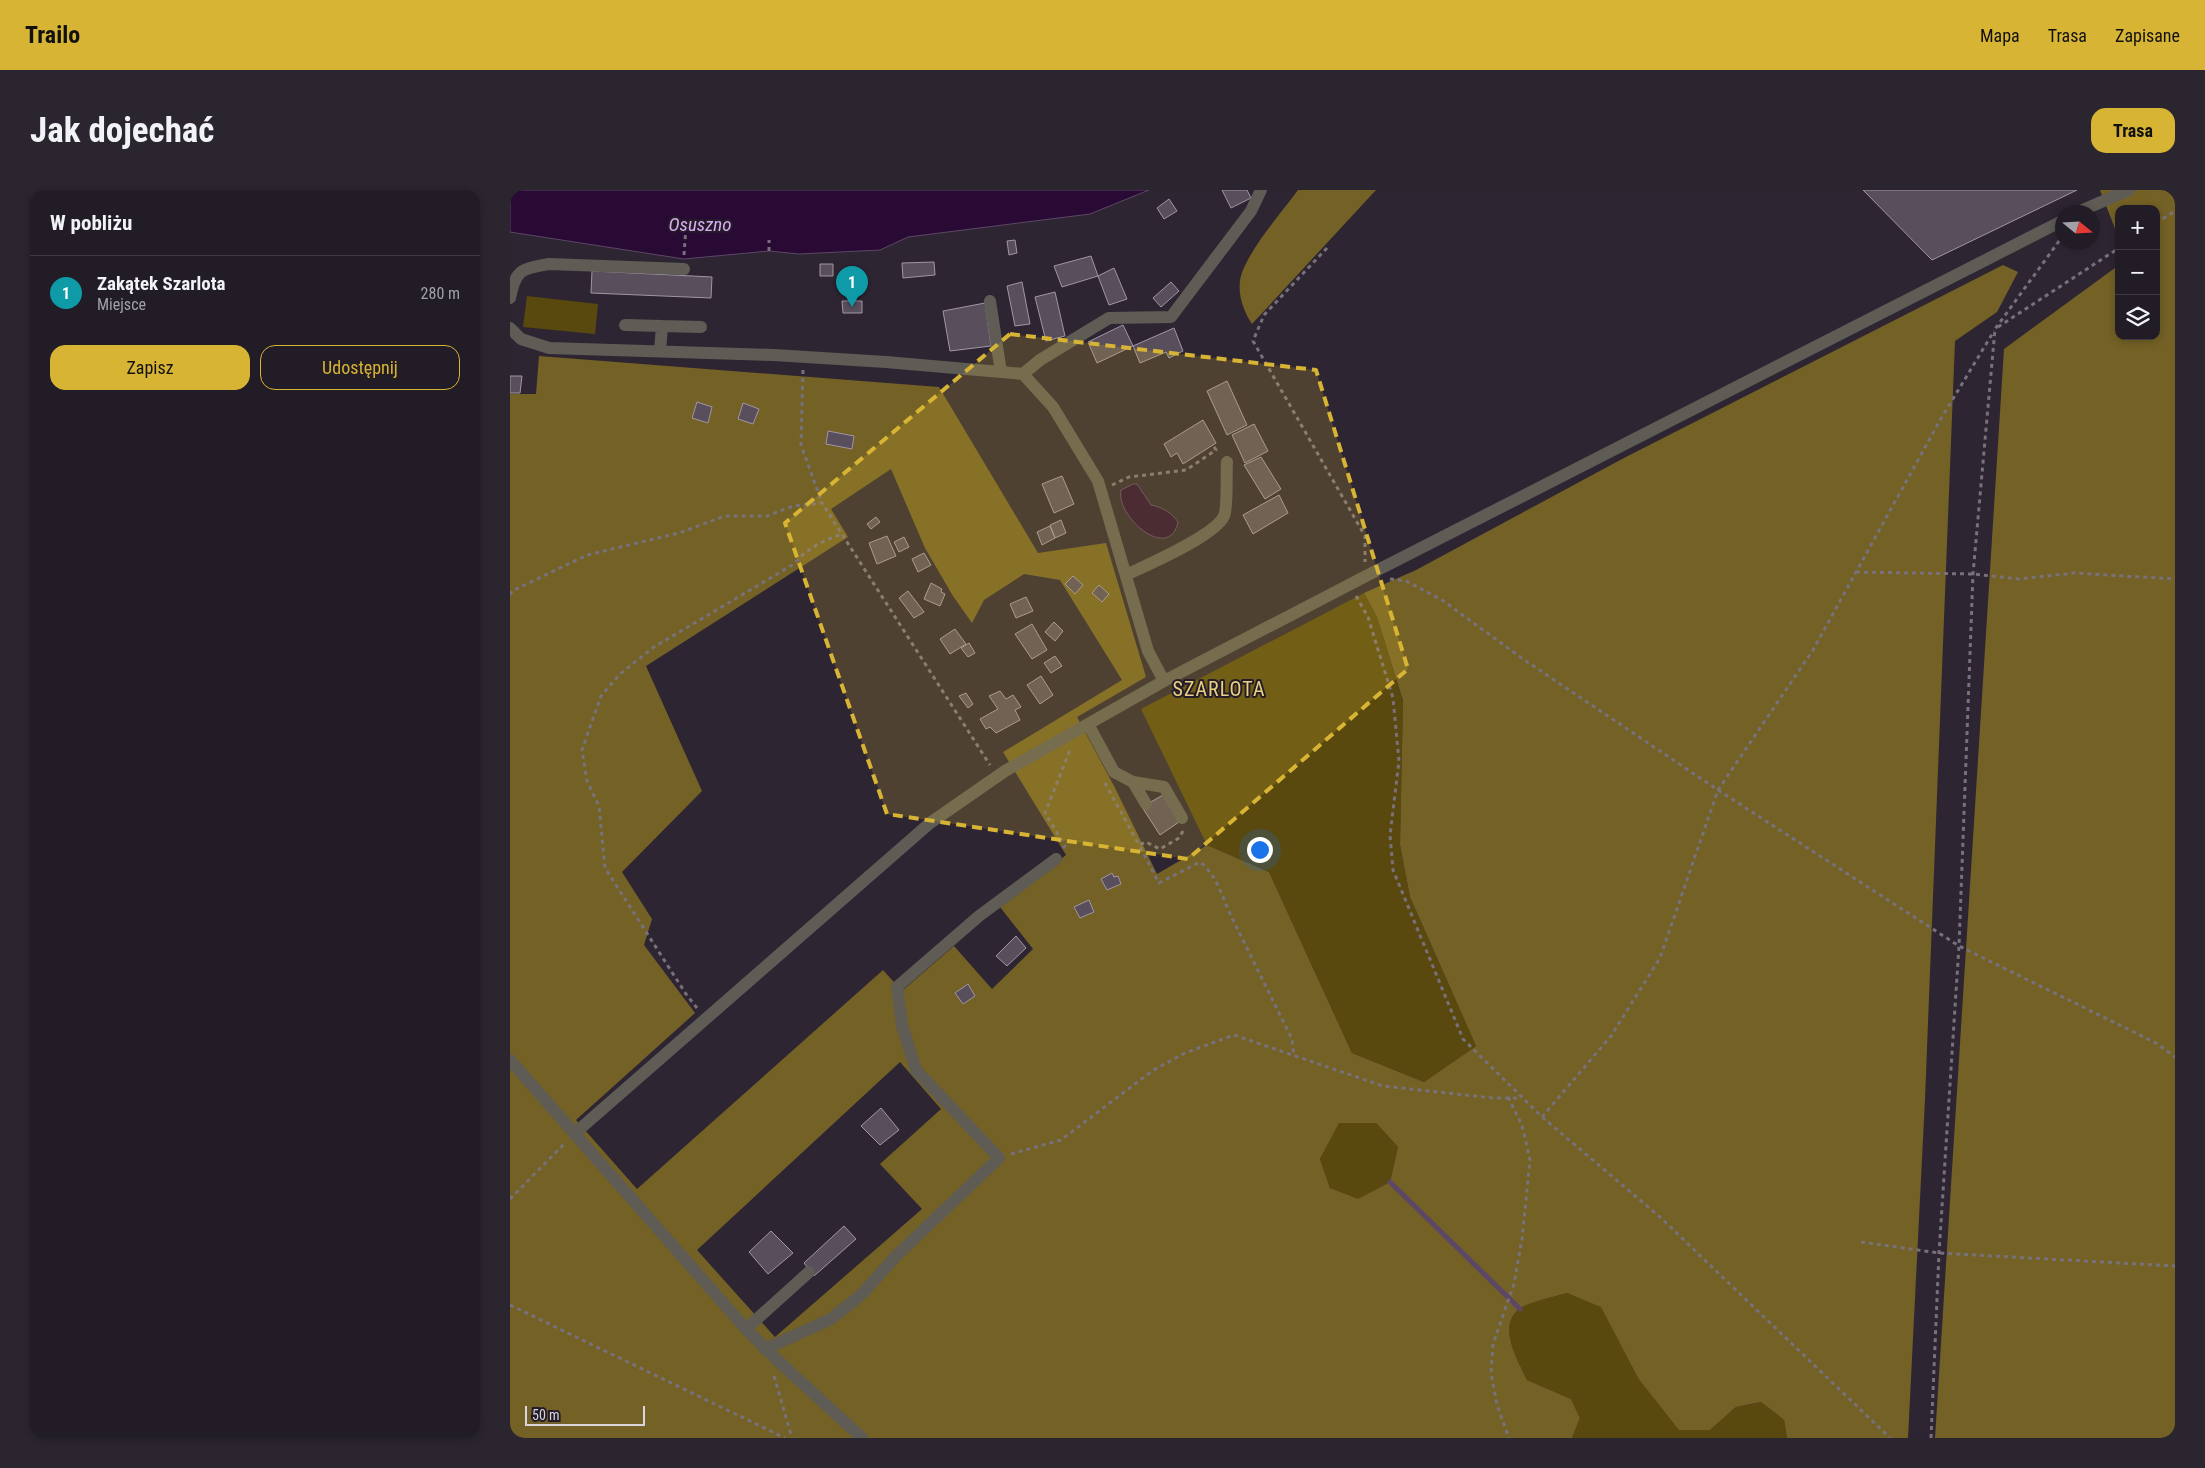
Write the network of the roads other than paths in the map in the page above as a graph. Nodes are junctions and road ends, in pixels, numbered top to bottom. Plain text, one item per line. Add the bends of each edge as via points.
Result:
1 (1261, 190) edge
2 (2129, 190) edge
3 (2094, 205) edge
4 (2055, 225) edge
5 (679, 264) road end
6 (510, 298) edge
7 (990, 301) dead end
8 (625, 325) dead end
9 (662, 326) junction
10 (702, 327) dead end
11 (510, 328) edge
12 (660, 352) junction
13 (1001, 372) junction
14 (1023, 374) junction
15 (1226, 462) dead end
16 (1126, 575) junction
17 (1164, 681) junction
18 (1084, 726) junction
19 (1133, 782) junction
20 (1146, 804) dead end
21 (1182, 818) road end
22 (1056, 859) road end
23 (510, 1060) edge
24 (574, 1134) junction
25 (809, 1272) dead end
26 (746, 1329) junction
27 (765, 1349) junction
28 (862, 1438) edge

1 - 14 street via 1252,211 1171,317 1109,318
2 - 3 street
4 - 17 street
5 - 6 street via 542,265 527,268 514,278
7 - 13 street
8 - 9 street
9 - 10 street
9 - 12 street
11 - 12 street via 521,338 549,348
12 - 13 street via 804,357
13 - 14 street
14 - 16 street via 1053,407 1098,481
15 - 16 street via 1225,515 1219,523 1198,538
16 - 17 street via 1148,651
17 - 18 street
18 - 19 street via 1114,772
18 - 24 street via 1005,771 930,823
19 - 20 street
19 - 21 street via 1164,787
22 - 27 street via 979,916 897,988 902,1025 916,1070 999,1158 832,1320
23 - 24 street
24 - 26 street
25 - 26 street
26 - 27 street
27 - 28 street

